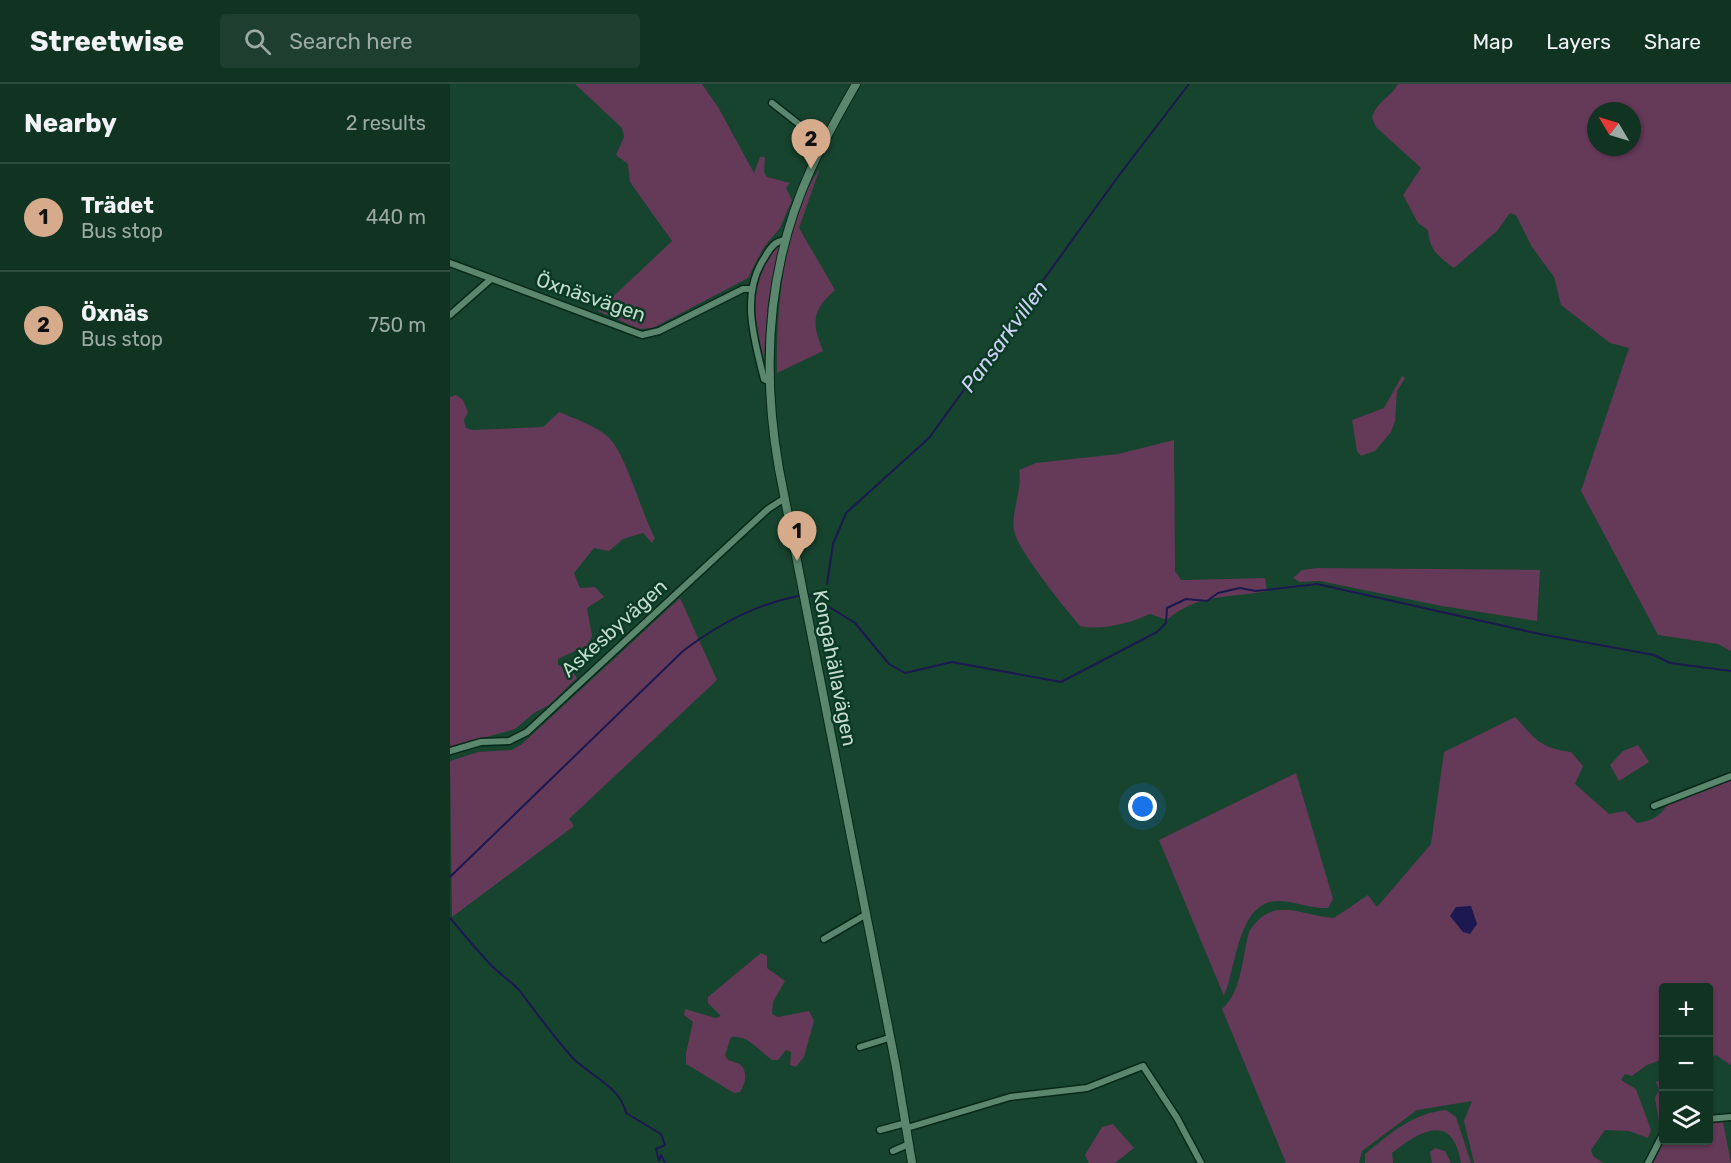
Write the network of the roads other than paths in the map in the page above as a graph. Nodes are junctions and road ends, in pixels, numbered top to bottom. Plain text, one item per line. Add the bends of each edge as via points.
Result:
1 (856, 84) edge
2 (772, 103) dead end
3 (823, 143) junction
4 (785, 240) junction
5 (450, 263) edge
6 (491, 279) junction
7 (751, 289) junction
8 (450, 315) edge
9 (768, 381) junction
10 (785, 498) junction
11 (450, 751) edge
12 (1731, 776) edge
13 (1654, 806) dead end
14 (865, 915) junction
15 (824, 939) dead end
16 (889, 1038) junction
17 (860, 1047) dead end
18 (1731, 1118) edge
19 (1713, 1119) edge
20 (906, 1125) junction
21 (880, 1130) dead end
22 (1659, 1142) edge
23 (909, 1144) junction
24 (893, 1151) dead end
25 (912, 1163) edge
26 (1201, 1163) edge
27 (1648, 1163) edge

1 - 3 street, Kongahällavägen
2 - 3 street
3 - 4 street, Kongahällavägen
4 - 7 street via 773,245 763,259
4 - 9 street, Kongahällavägen via 772,303
5 - 6 street, Öxnäsvägen
6 - 7 street, Öxnäsvägen via 642,335 659,331 743,289
6 - 8 street
7 - 9 street via 754,338 764,379
9 - 10 street, Kongahällavägen
10 - 11 street, Askesbyvägen via 768,509 526,732 510,741 481,742
10 - 14 street, Kongahällavägen
12 - 13 street
14 - 15 street
14 - 16 street, Kongahällavägen
16 - 17 street
16 - 20 street, Kongahällavägen
18 - 19 street
20 - 21 street
20 - 23 street, Kongahällavägen
20 - 26 street via 1010,1097 1087,1088 1143,1066
22 - 27 street
23 - 24 street
23 - 25 street, Kongahällavägen

